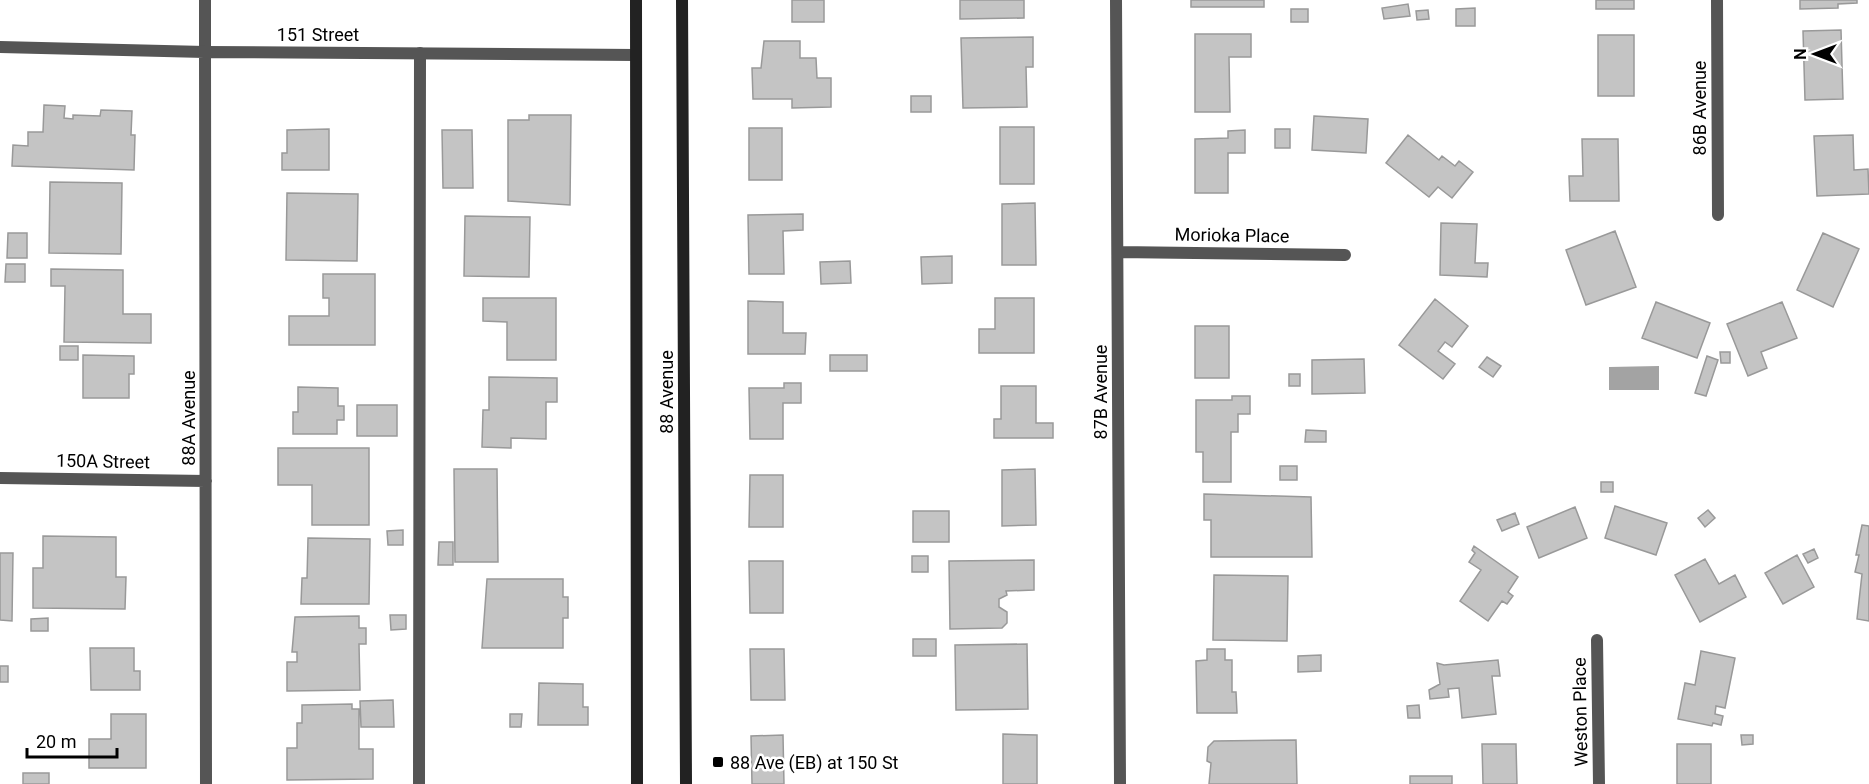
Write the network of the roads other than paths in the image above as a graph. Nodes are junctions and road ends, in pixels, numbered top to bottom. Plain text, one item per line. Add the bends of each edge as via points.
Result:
1 (205, 0) edge
2 (636, 0) edge
3 (682, 0) edge
4 (1116, 0) edge
5 (1716, 0) edge
6 (0, 47) edge
7 (205, 52) junction
8 (420, 53) junction
9 (636, 55) junction
10 (1718, 215) dead end
11 (1118, 252) junction
12 (1345, 255) dead end
13 (0, 478) edge
14 (206, 481) junction
15 (1597, 640) dead end
16 (206, 784) edge
17 (418, 784) edge
18 (637, 784) edge
19 (686, 784) edge
20 (1119, 784) edge
21 (1599, 784) edge

1 - 7 street, 88A Avenue
2 - 9 main road, 88 Avenue
3 - 19 main road, 88 Avenue
4 - 11 street, 87B Avenue
5 - 10 street, 86B Avenue
6 - 7 street, 151 Street
7 - 8 street, 151 Street
7 - 14 street, 88A Avenue
8 - 9 street, 151 Street
8 - 17 street
9 - 18 main road, 88 Avenue
11 - 12 street, Morioka Place
11 - 20 street, 87B Avenue
13 - 14 street, 150A Street
14 - 16 street, 88A Avenue
15 - 21 street, Weston Place

